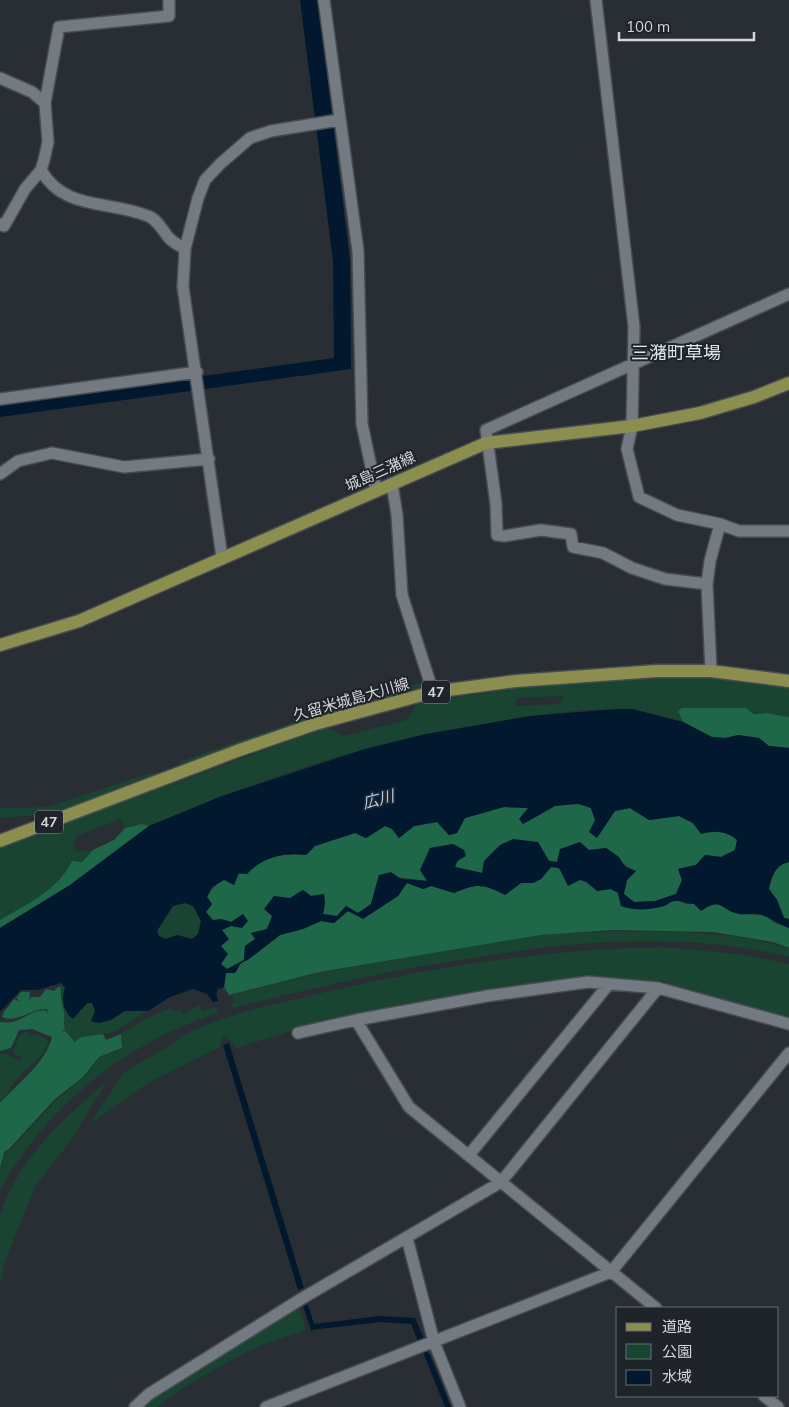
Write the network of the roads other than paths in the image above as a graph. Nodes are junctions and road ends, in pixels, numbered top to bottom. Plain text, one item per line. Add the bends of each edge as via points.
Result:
1 (168, 0) edge
2 (324, 0) edge
3 (596, 0) edge
4 (1, 81) edge
5 (45, 103) junction
6 (340, 120) junction
7 (41, 170) junction
8 (0, 224) edge
9 (185, 249) junction
10 (789, 294) edge
11 (635, 362) junction
12 (197, 374) junction
13 (789, 383) edge
14 (0, 399) edge
15 (632, 426) junction
16 (486, 443) junction
17 (208, 459) junction
18 (0, 474) edge
19 (392, 484) junction
20 (376, 490) junction
21 (720, 524) junction
22 (789, 531) edge
23 (222, 557) junction
24 (707, 584) junction
25 (0, 645) edge
26 (711, 671) junction
27 (789, 682) edge
28 (433, 692) junction
29 (0, 841) edge
30 (609, 984) junction
31 (658, 988) junction
32 (356, 1020) junction
33 (789, 1024) edge
34 (298, 1033) dead end
35 (789, 1053) edge
36 (469, 1155) junction
37 (501, 1182) junction
38 (407, 1238) junction
39 (611, 1272) junction
40 (655, 1307) edge
41 (434, 1342) junction
42 (765, 1397) edge
43 (135, 1407) edge
44 (266, 1407) edge
45 (460, 1407) edge
46 (778, 1407) edge

1 - 5 street via 169,16 59,27
2 - 6 street
3 - 11 street via 633,317
4 - 5 street via 32,92
5 - 7 street via 48,142
6 - 9 street via 250,138 205,180
6 - 20 street via 358,251 362,424
7 - 8 street via 25,189 4,226
7 - 9 street via 48,183 70,197 150,216 171,240
9 - 12 street via 183,287
10 - 11 street
11 - 15 street
11 - 16 street via 486,430
12 - 14 street
12 - 17 street
13 - 15 main road, 城島三潴線 via 754,398 700,413
15 - 16 main road, 城島三潴線
15 - 21 street via 627,449 639,497 677,515
16 - 19 main road, 城島三潴線
16 - 24 street via 490,451 497,535 541,530 571,534 573,547 603,553 632,568 665,579
17 - 18 street via 124,467 52,453 18,461
17 - 23 street
19 - 20 main road, 城島三潴線
19 - 28 street via 402,595
20 - 23 main road, 城島三潴線
21 - 22 street via 739,531
21 - 24 street
23 - 25 main road, 城島三潴線 via 79,621
24 - 26 street
26 - 27 main road, 久留米城島大川線 / 47
26 - 28 main road, 久留米城島大川線 / 47 via 584,675
28 - 29 main road, 久留米城島大川線 / 47 via 281,736
30 - 31 street
30 - 32 street via 588,982 487,996
30 - 36 street
31 - 33 street
31 - 37 street
32 - 34 street
32 - 36 street via 409,1107
35 - 39 street
36 - 37 street
37 - 38 street
37 - 39 street
38 - 41 street
38 - 43 street via 301,1299 149,1394
39 - 40 street
39 - 41 street
41 - 44 street
41 - 45 street
42 - 46 street

